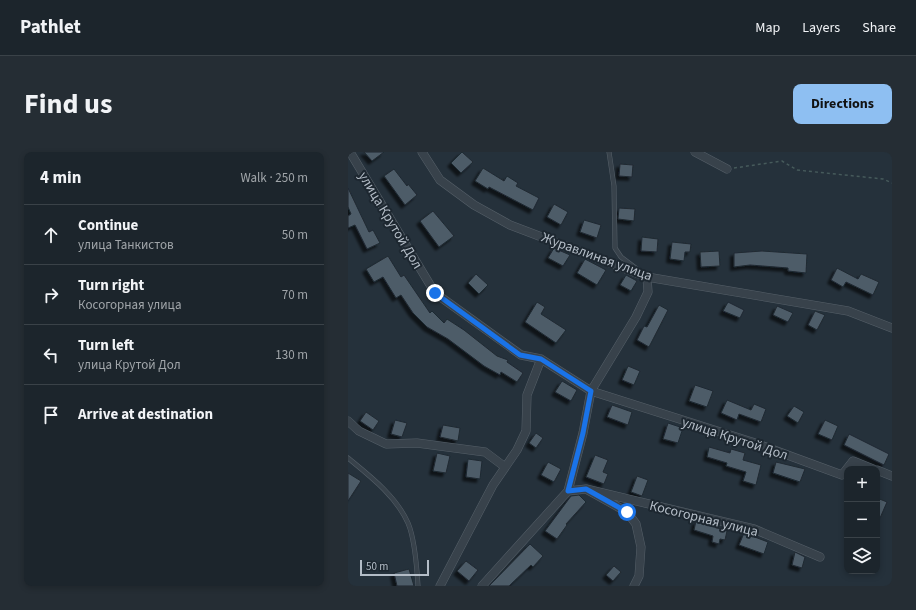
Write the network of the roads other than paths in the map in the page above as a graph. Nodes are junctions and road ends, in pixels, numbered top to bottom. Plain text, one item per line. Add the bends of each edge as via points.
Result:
1 (350, 152) edge
2 (422, 152) edge
3 (609, 152) edge
4 (695, 152) edge
5 (727, 169) road end
6 (647, 277) junction
7 (892, 328) edge
8 (541, 359) junction
9 (591, 391) junction
10 (348, 421) edge
11 (348, 458) edge
12 (850, 466) edge
13 (866, 466) edge
14 (505, 467) junction
15 (880, 471) edge
16 (844, 473) edge
17 (892, 476) edge
18 (586, 489) junction
19 (568, 491) junction
20 (820, 557) dead end
21 (418, 586) edge
22 (440, 586) edge
23 (482, 586) edge
24 (634, 586) edge

1 - 8 street, улица Крутой Дол via 435,293 520,355
2 - 6 street, Журавлиная улица via 440,180 474,205 510,224
3 - 6 lane via 614,186 615,248 621,257
4 - 5 street
6 - 7 street, Журавлиная улица via 848,311
6 - 9 street via 648,292 636,317
8 - 9 street, улица Крутой Дол
8 - 14 street via 527,395 526,430 517,450
9 - 16 street, улица Крутой Дол via 752,442 842,475
9 - 19 street
10 - 14 street via 359,431 386,444 417,443 485,452
11 - 21 lane via 373,479 400,508 408,524
12 - 13 street, улица Крутой Дол via 854,461
14 - 22 street
15 - 17 street
18 - 19 street, Косогорная улица
18 - 20 street, Косогорная улица via 754,529
18 - 24 street via 627,512 636,524 641,547 639,576
19 - 23 street

